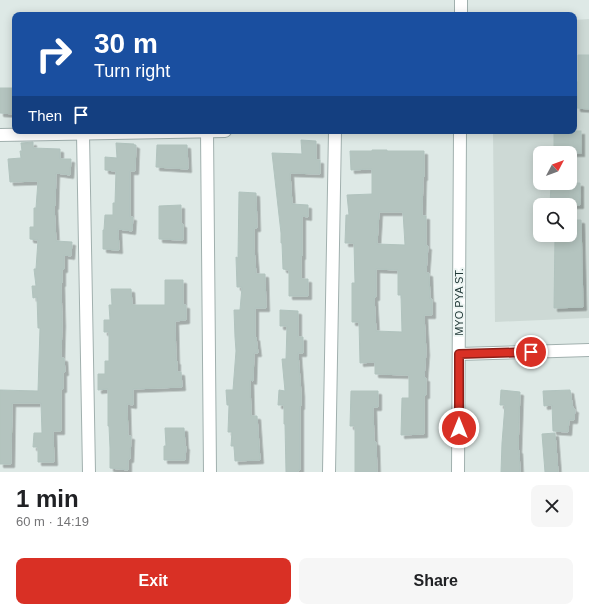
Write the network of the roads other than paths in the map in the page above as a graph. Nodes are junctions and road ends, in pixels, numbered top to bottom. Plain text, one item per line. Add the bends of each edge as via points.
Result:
1 (461, 0) edge
2 (461, 12) edge
3 (83, 134) joint
4 (207, 134) edge
5 (335, 134) edge
6 (460, 134) edge
7 (0, 136) edge
8 (589, 350) edge
9 (459, 354) junction
10 (89, 472) edge
11 (210, 472) edge
12 (329, 472) edge
13 (458, 472) edge

1 - 2 street
3 - 7 street
3 - 10 street
4 - 11 street
5 - 12 street
6 - 9 street, MYO PYA ST.
8 - 9 street
9 - 13 street, MYO PYA ST.

